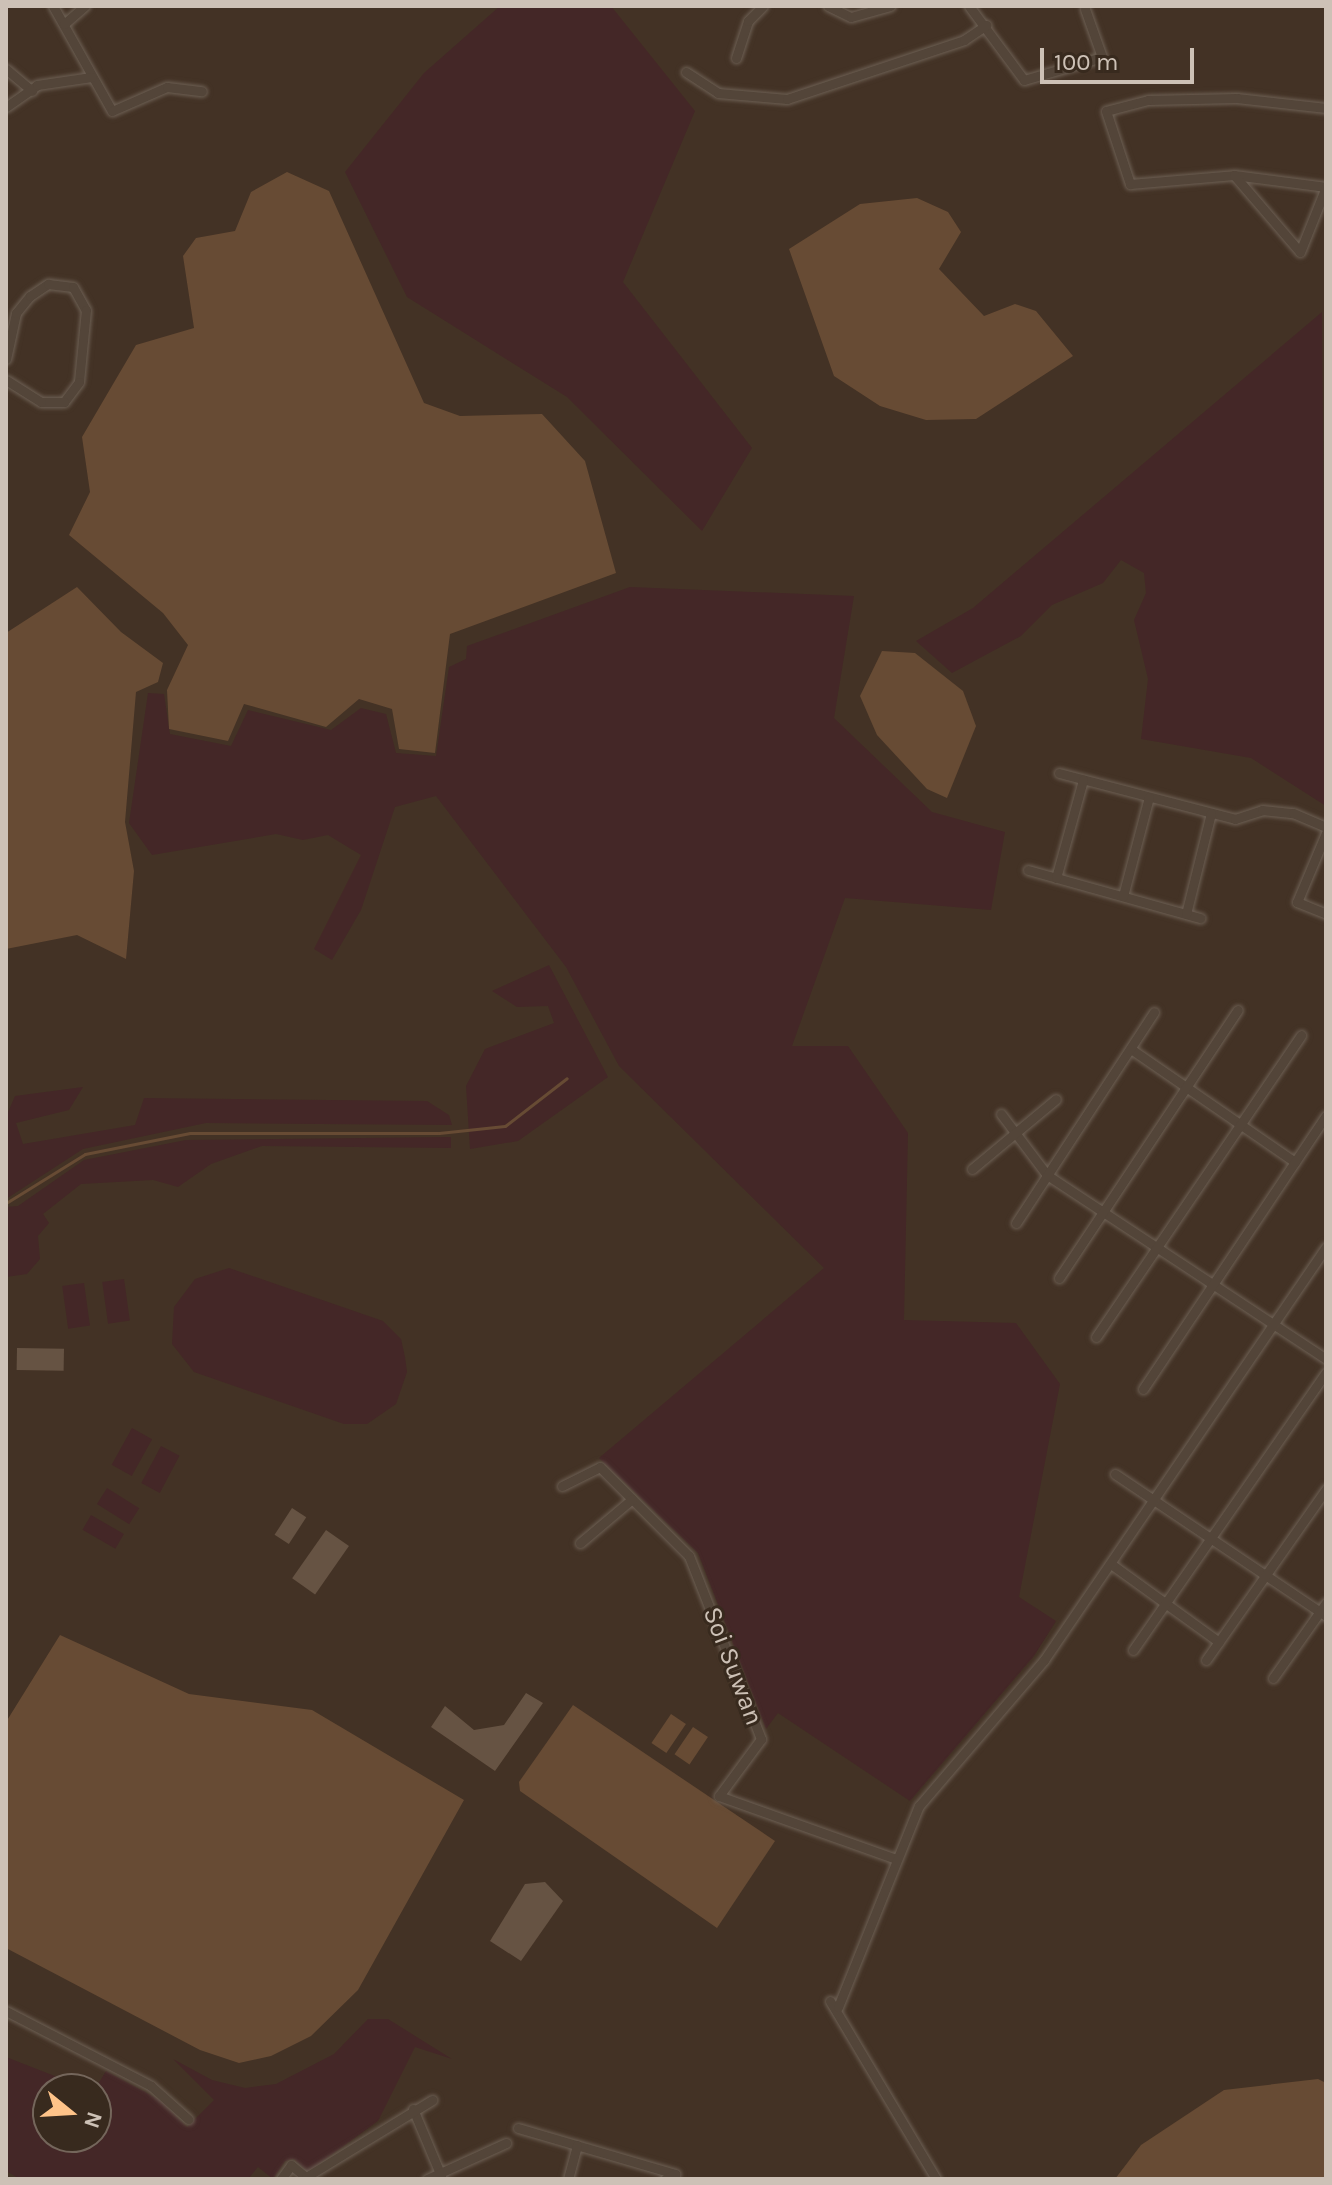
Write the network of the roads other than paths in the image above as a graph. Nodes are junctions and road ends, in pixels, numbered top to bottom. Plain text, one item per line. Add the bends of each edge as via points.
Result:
1 (53, 6) edge
2 (85, 6) edge
3 (763, 6) edge
4 (828, 6) edge
5 (890, 6) edge
6 (969, 6) edge
7 (1085, 9) dead end
8 (64, 24) junction
9 (986, 25) junction
10 (736, 58) dead end
11 (6, 69) edge
12 (686, 72) dead end
13 (91, 77) junction
14 (32, 91) junction
15 (202, 91) dead end
16 (6, 107) edge
17 (1326, 108) edge
18 (1234, 175) junction
19 (1326, 187) edge
20 (6, 359) edge
21 (6, 380) edge
22 (1059, 773) dead end
23 (1083, 780) junction
24 (1149, 797) junction
25 (1211, 813) junction
26 (1326, 830) edge
27 (1028, 870) dead end
28 (1056, 878) junction
29 (1123, 896) junction
30 (1186, 914) junction
31 (1326, 914) edge
32 (1200, 918) dead end
33 (1238, 1010) dead end
34 (1154, 1012) dead end
35 (1301, 1035) dead end
36 (1131, 1049) junction
37 (1185, 1087) junction
38 (1056, 1099) dead end
39 (1001, 1114) dead end
40 (1326, 1116) edge
41 (1240, 1124) junction
42 (1016, 1133) junction
43 (1295, 1162) junction
44 (972, 1169) dead end
45 (1047, 1175) junction
46 (1102, 1211) junction
47 (1016, 1223) dead end
48 (1156, 1247) junction
49 (1326, 1247) edge
50 (1059, 1278) dead end
51 (1212, 1284) junction
52 (1273, 1325) junction
53 (1096, 1337) dead end
54 (1326, 1359) edge
55 (1326, 1372) edge
56 (1143, 1389) dead end
57 (1115, 1474) dead end
58 (562, 1486) dead end
59 (1326, 1489) edge
60 (632, 1499) junction
61 (1153, 1500) junction
62 (1212, 1540) junction
63 (580, 1543) dead end
64 (1111, 1564) junction
65 (1265, 1575) junction
66 (1166, 1606) junction
67 (1324, 1610) edge
68 (1219, 1642) junction
69 (1133, 1650) dead end
70 (1206, 1660) dead end
71 (1273, 1678) dead end
72 (896, 1859) junction
73 (6, 2011) edge
74 (432, 2100) dead end
75 (413, 2109) junction
76 (188, 2119) dead end
77 (518, 2128) dead end
78 (506, 2143) dead end
79 (577, 2145) junction
80 (441, 2176) edge
81 (281, 2179) edge
82 (427, 2179) edge
83 (568, 2179) edge
84 (665, 2179) edge
85 (936, 2179) edge

1 - 8 street
2 - 8 street
3 - 10 street via 748,21
4 - 5 street via 851,17
6 - 9 street
7 - 9 street via 1102,57 1024,80
8 - 13 street
9 - 12 street via 964,40 787,99 718,93
11 - 14 street
13 - 14 street
13 - 15 street via 115,113 167,87
14 - 16 street
17 - 18 street via 1237,98 1148,100 1106,111 1130,184
18 - 19 street
18 - 19 street via 1300,252
20 - 21 street via 16,313 30,296 48,284 73,287 86,310 79,382 64,402 41,402
22 - 23 street
23 - 24 street
23 - 28 street
24 - 25 street
24 - 29 street
25 - 26 street via 1235,819 1262,810 1293,813
25 - 30 street
26 - 31 street via 1297,902
27 - 28 street
28 - 29 street
29 - 30 street
30 - 32 street
33 - 37 street
34 - 36 street
35 - 41 street
36 - 37 street
36 - 45 street
37 - 41 street
37 - 46 street
38 - 42 street
39 - 42 street
40 - 43 street
41 - 43 street
41 - 48 street
42 - 44 street
42 - 45 street
43 - 51 street
45 - 46 street
45 - 47 street
46 - 48 street
46 - 50 street
48 - 51 street
48 - 53 street
49 - 52 street
51 - 52 street
51 - 56 street
52 - 54 street
52 - 61 street
55 - 62 street
57 - 61 street
58 - 60 street, Soi Suwan via 596,1465
59 - 65 street
60 - 63 street
60 - 72 street, Soi Suwan via 689,1556 761,1739 719,1796
61 - 62 street
61 - 64 street
62 - 65 street
62 - 66 street
64 - 66 street
64 - 72 street via 1044,1660 919,1806
65 - 67 street
65 - 68 street
66 - 68 street
66 - 69 street
67 - 71 street
68 - 70 street
72 - 85 street via 834,2004
73 - 76 street via 151,2086
74 - 75 street
75 - 80 street
75 - 81 street via 306,2177 291,2165
77 - 79 street
78 - 80 street
79 - 83 street
79 - 84 street via 675,2174
80 - 82 street

